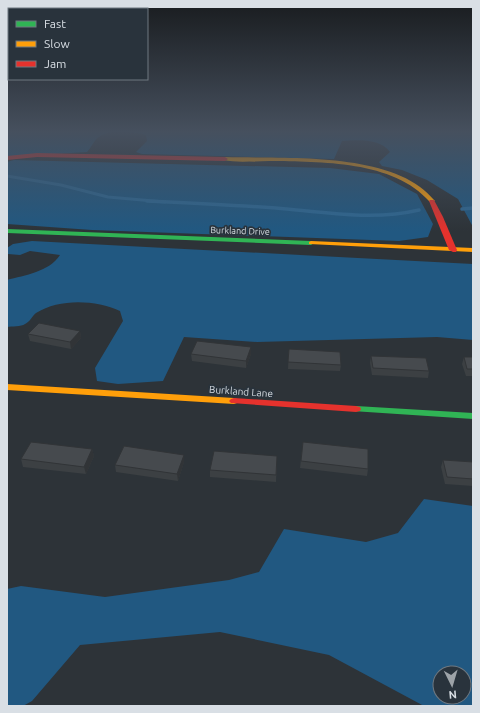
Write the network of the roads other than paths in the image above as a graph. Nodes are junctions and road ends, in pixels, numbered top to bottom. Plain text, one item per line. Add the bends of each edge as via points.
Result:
1 (347, 164) edge
2 (7, 231) edge
3 (453, 250) junction
4 (473, 250) edge
5 (7, 387) edge
6 (473, 416) edge

1 - 3 street via 381,170 414,184 432,202
2 - 3 street, Burkland Drive
3 - 4 street, Burkland Drive
5 - 6 street, Burkland Lane

